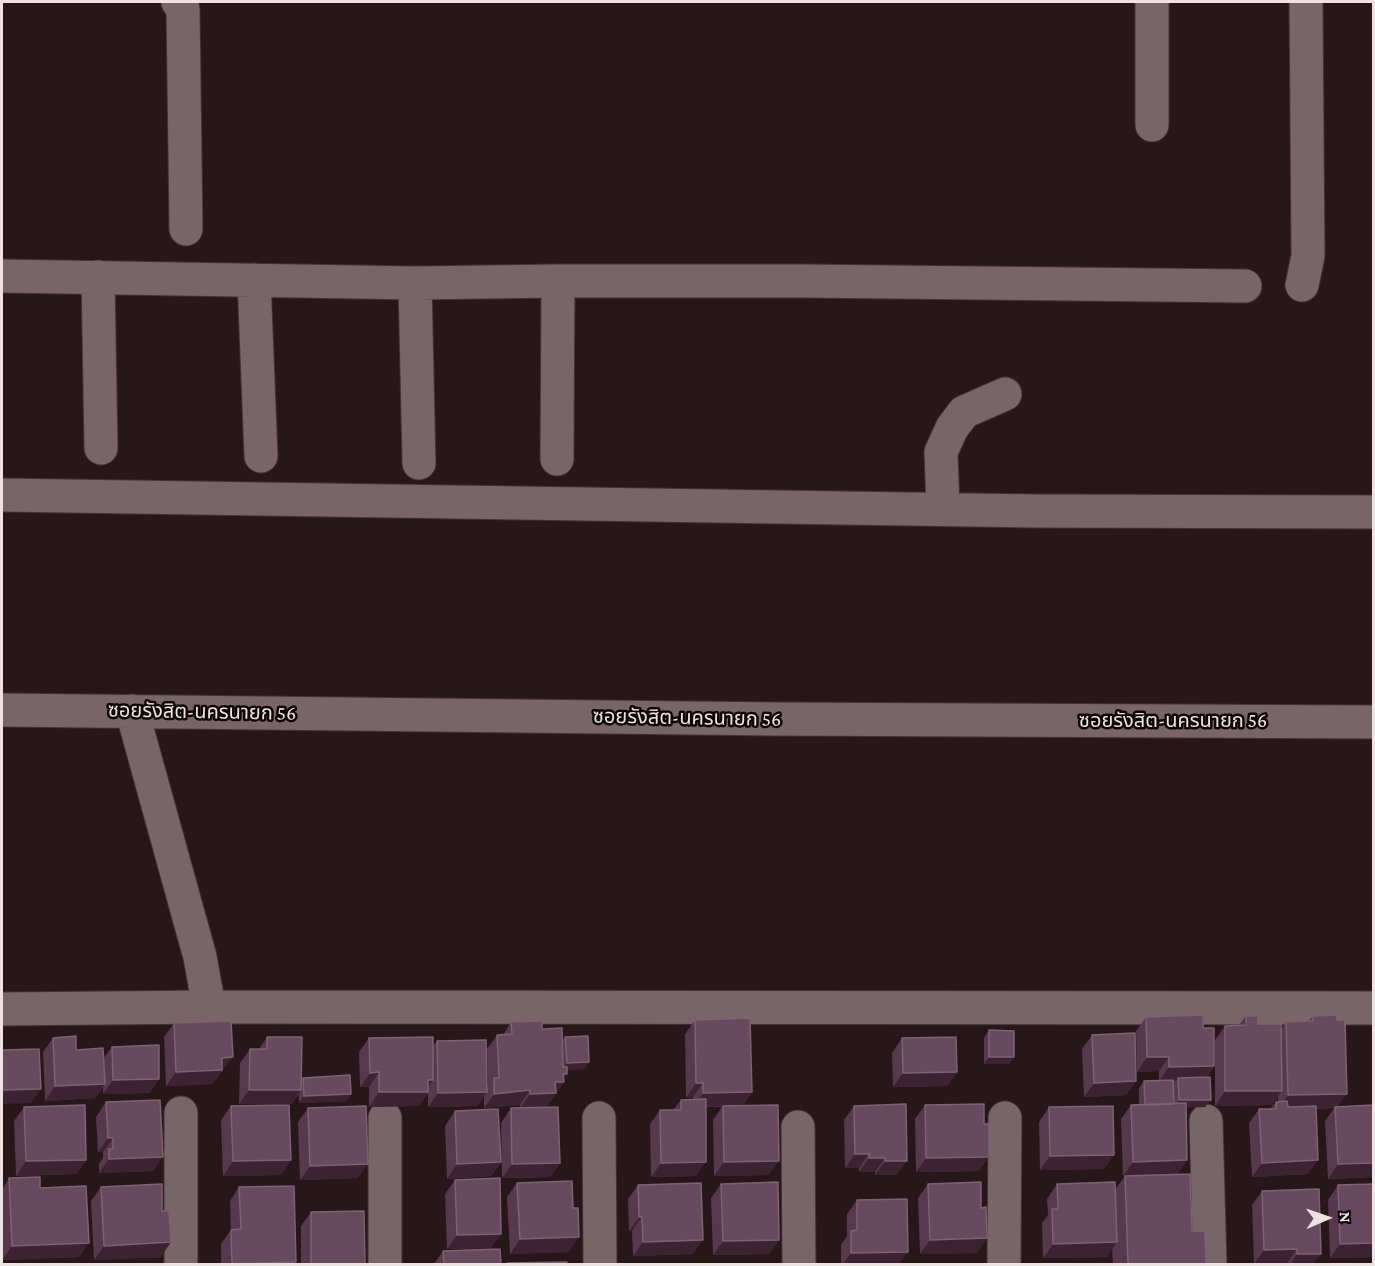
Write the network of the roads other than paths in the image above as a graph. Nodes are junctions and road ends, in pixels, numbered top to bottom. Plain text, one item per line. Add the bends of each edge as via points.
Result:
1 (178, 2) edge
2 (1152, 2) edge
3 (1306, 2) edge
4 (1152, 125) dead end
5 (186, 229) dead end
6 (2, 276) edge
7 (98, 277) junction
8 (254, 280) junction
9 (558, 281) junction
10 (415, 284) junction
11 (1302, 285) dead end
12 (1245, 286) dead end
13 (1005, 394) dead end
14 (101, 447) dead end
15 (261, 456) dead end
16 (557, 459) dead end
17 (419, 463) dead end
18 (2, 495) edge
19 (942, 508) junction
20 (1374, 512) edge
21 (2, 710) edge
22 (132, 711) junction
23 (1374, 722) edge
24 (209, 1007) junction
25 (1374, 1008) edge
26 (2, 1009) edge
27 (181, 1113) dead end
28 (385, 1118) dead end
29 (599, 1118) dead end
30 (1005, 1118) dead end
31 (1206, 1121) dead end
32 (798, 1127) dead end
33 (181, 1264) edge
34 (385, 1264) edge
35 (600, 1264) edge
36 (799, 1264) edge
37 (1004, 1264) edge
38 (1210, 1264) edge

1 - 5 street via 183,9
2 - 4 street
3 - 11 street via 1308,256
6 - 7 street
7 - 8 street
7 - 14 street
8 - 10 street
8 - 15 street
9 - 10 street
9 - 12 street
9 - 16 street
10 - 17 street
13 - 19 street via 964,412 952,428 940,452
18 - 19 street
19 - 20 street
21 - 22 street, ซอยรังสิต-นครนายก 56
22 - 23 street, ซอยรังสิต-นครนายก 56
22 - 24 street via 200,957
24 - 25 street
24 - 26 street
27 - 33 street
28 - 34 street
29 - 35 street
30 - 37 street
31 - 38 street
32 - 36 street

